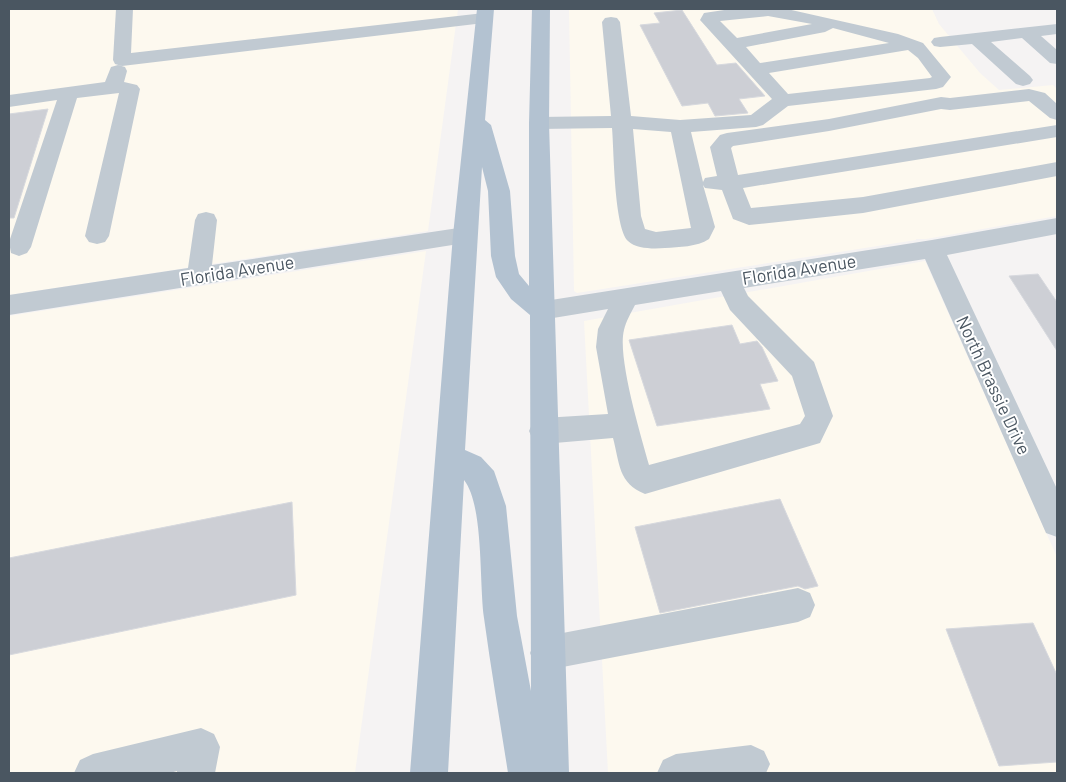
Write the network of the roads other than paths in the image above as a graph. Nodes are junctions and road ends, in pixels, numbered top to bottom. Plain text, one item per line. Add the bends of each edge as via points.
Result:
1 (124, 9) edge
2 (541, 9) edge
3 (484, 13) edge
4 (611, 22) dead end
5 (838, 25) junction
6 (1057, 30) edge
7 (1025, 32) junction
8 (976, 38) junction
9 (940, 42) dead end
10 (734, 44) junction
11 (912, 44) junction
12 (1057, 59) edge
13 (122, 60) junction
14 (756, 69) junction
15 (1023, 80) dead end
16 (922, 85) junction
17 (113, 87) junction
18 (69, 93) junction
19 (783, 100) junction
20 (9, 101) edge
21 (941, 103) junction
22 (477, 106) junction
23 (1057, 114) edge
24 (622, 122) junction
25 (539, 123) junction
26 (680, 126) junction
27 (1057, 130) edge
28 (1057, 169) edge
29 (731, 183) junction
30 (692, 184) junction
31 (206, 220) dead end
32 (1057, 226) edge
33 (465, 235) junction
34 (98, 236) dead end
35 (19, 247) dead end
36 (932, 249) junction
37 (199, 276) junction
38 (728, 281) junction
39 (626, 297) junction
40 (9, 305) edge
41 (541, 310) junction
42 (624, 425) junction
43 (543, 431) junction
44 (451, 457) junction
45 (1057, 522) edge
46 (798, 605) dead end
47 (548, 654) junction
48 (751, 764) dead end
49 (93, 773) edge
50 (196, 773) edge
51 (429, 773) edge
52 (527, 773) edge
53 (550, 773) edge
54 (676, 773) edge

1 - 13 street
2 - 25 main road
3 - 13 street
3 - 22 main road
4 - 24 street
5 - 10 street
5 - 10 street via 757,11 710,17 709,20
5 - 11 street
6 - 7 street
7 - 8 street
7 - 12 street
8 - 9 street
8 - 15 street
10 - 14 street
11 - 14 street
11 - 16 street via 942,77 936,84
13 - 17 street
14 - 19 street
16 - 19 street
16 - 21 street
17 - 18 street
17 - 34 street via 130,89
18 - 20 street
18 - 35 street
19 - 26 street via 756,121
21 - 23 street via 1029,94 1038,97
21 - 29 street via 726,140 720,147 721,156
22 - 33 main road
22 - 41 main road via 499,191 503,256 508,277
24 - 25 street
24 - 26 street
24 - 30 street via 630,216 636,234 650,240 701,233 703,227
25 - 41 main road
26 - 30 street
27 - 29 street
28 - 29 street via 863,205 749,218 741,213
29 - 30 street
31 - 37 street
32 - 36 street, Florida Avenue
33 - 37 street, Florida Avenue
33 - 44 main road
36 - 38 street, Florida Avenue
36 - 45 street, North Brassie Drive
37 - 40 street, Florida Avenue
38 - 39 street, Florida Avenue
38 - 42 street via 739,303 804,370 819,416 810,434 645,480 637,474
39 - 41 street, Florida Avenue
39 - 42 street via 611,329 608,347
41 - 43 main road
42 - 43 street
43 - 47 main road
44 - 51 main road
44 - 52 main road via 472,467 483,481 491,506 500,616
46 - 47 street
47 - 53 main road
48 - 54 street
49 - 50 street via 201,747

